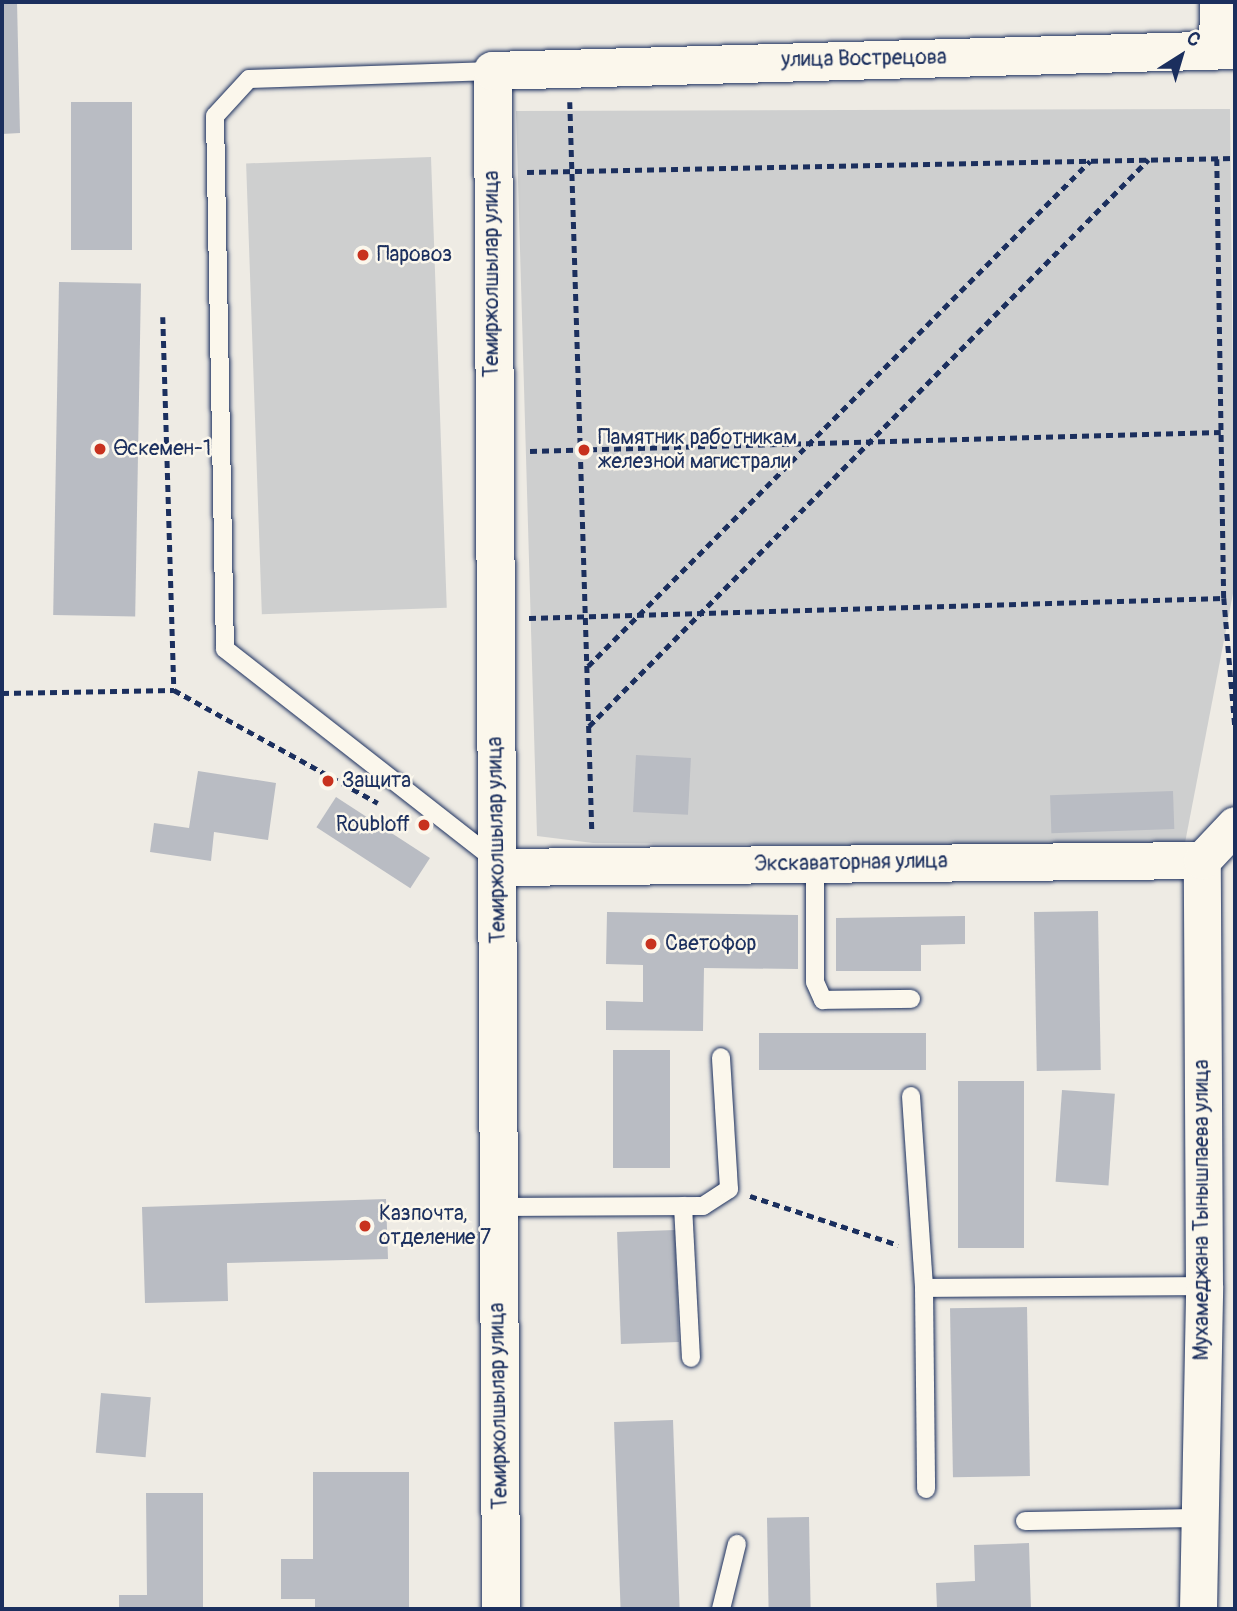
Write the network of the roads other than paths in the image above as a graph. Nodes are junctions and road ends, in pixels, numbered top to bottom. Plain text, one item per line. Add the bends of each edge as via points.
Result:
1 (1219, 2) edge
2 (1227, 50) edge
3 (493, 71) junction
4 (1223, 844) edge
5 (815, 863) junction
6 (498, 864) junction
7 (911, 999) dead end
8 (721, 1057) dead end
9 (911, 1096) dead end
10 (683, 1206) junction
11 (497, 1207) junction
12 (1204, 1286) junction
13 (924, 1288) junction
14 (691, 1358) dead end
15 (926, 1489) dead end
16 (1199, 1518) junction
17 (1025, 1521) dead end
18 (737, 1544) dead end
19 (501, 1609) edge
20 (721, 1609) edge
21 (1198, 1609) edge

1 - 2 street
2 - 3 street, улица Вострецова
3 - 6 street, Темиржолшылар улица
3 - 6 lane via 249,79 215,116 225,649
4 - 5 street, Экскаваторная улица
4 - 12 street, Мухамеджана Тынышпаева улица
5 - 6 street, Экскаваторная улица
5 - 7 lane via 814,982 824,1000
6 - 11 street, Темиржолшылар улица
8 - 10 lane via 729,1189 703,1206
9 - 13 lane
10 - 11 lane
10 - 14 lane
11 - 19 street, Темиржолшылар улица
12 - 13 lane
12 - 16 street, Мухамеджана Тынышпаева улица
13 - 15 lane
16 - 17 lane
16 - 21 street, Мухамеджана Тынышпаева улица
18 - 20 lane

